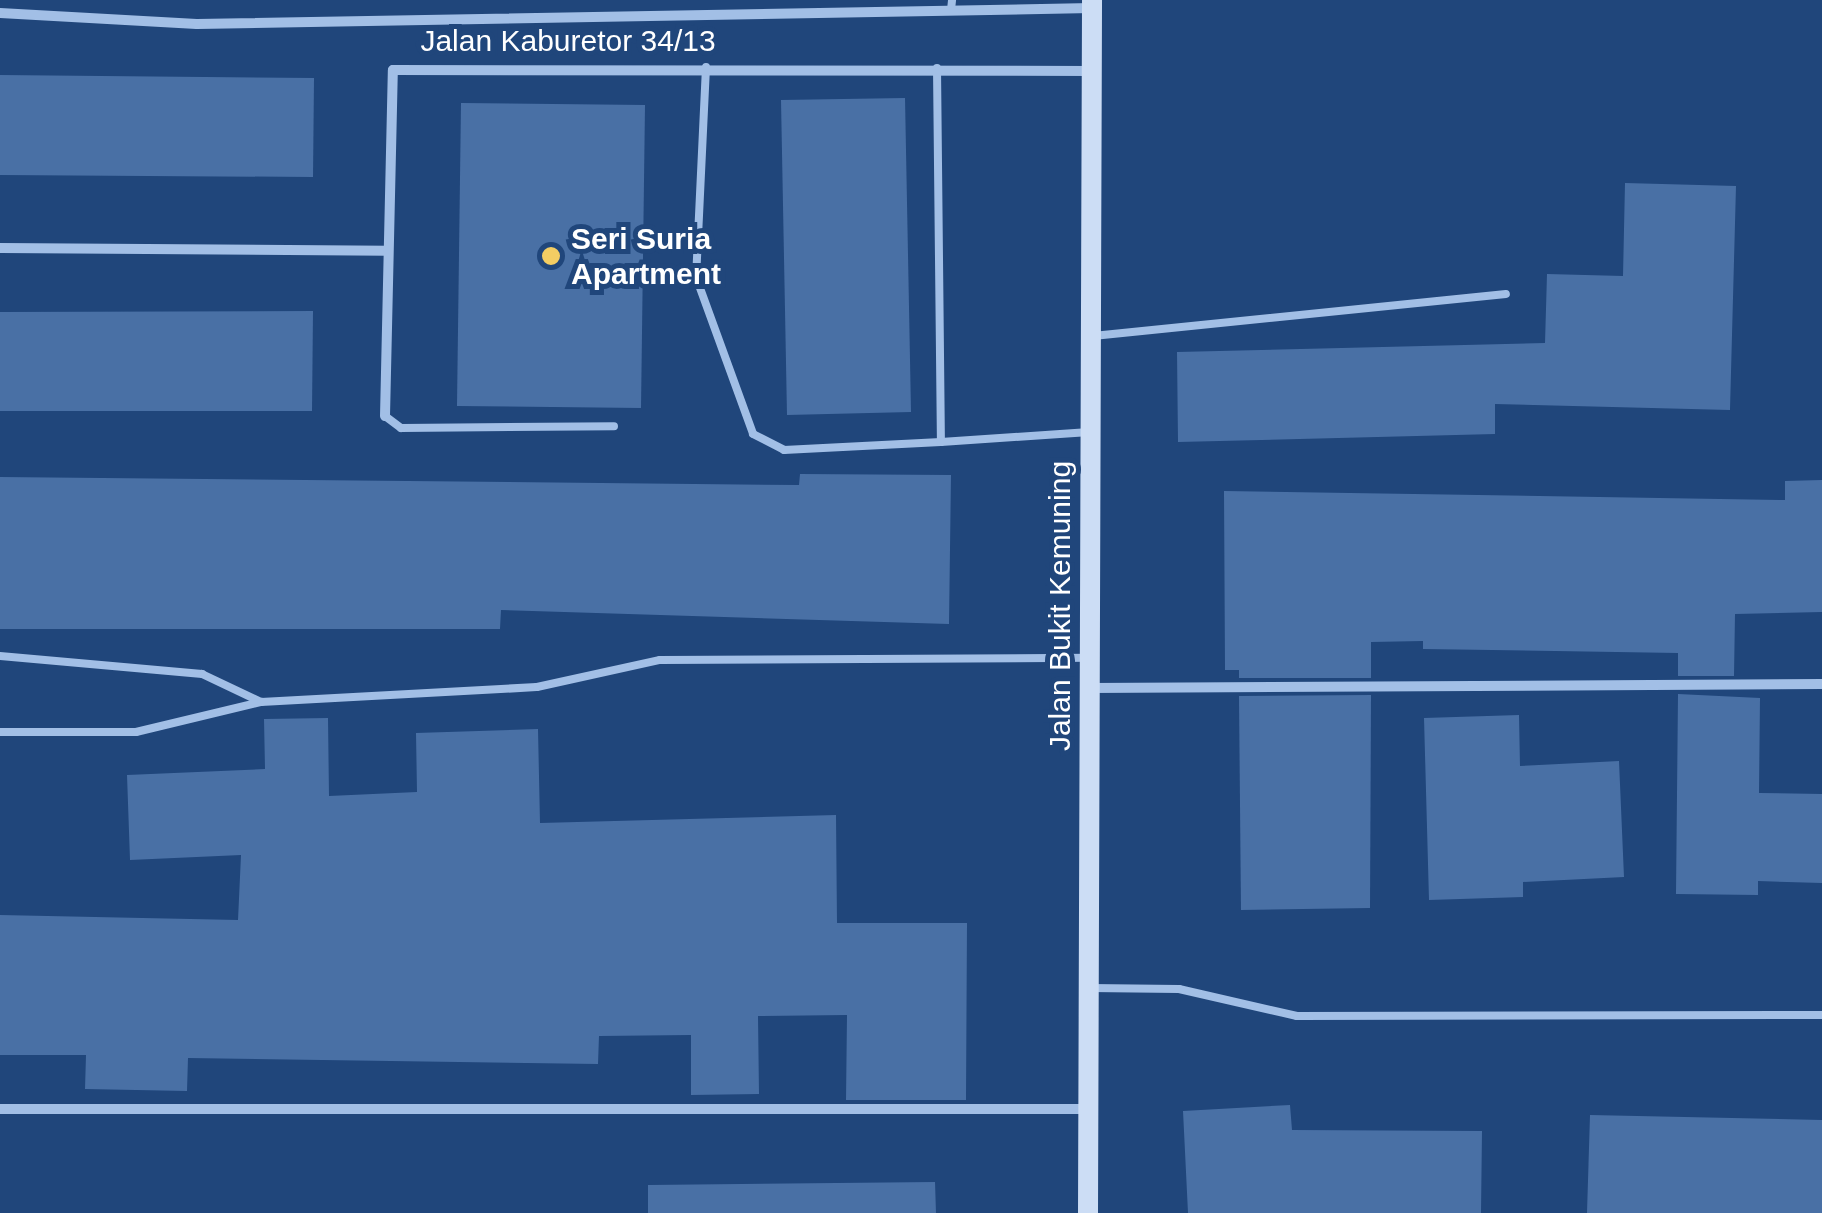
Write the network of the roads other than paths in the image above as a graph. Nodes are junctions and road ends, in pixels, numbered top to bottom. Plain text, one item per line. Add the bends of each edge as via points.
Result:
1 (1092, 4) edge
2 (952, 5) edge
3 (0, 13) edge
4 (706, 67) junction
5 (937, 68) junction
6 (1092, 71) junction
7 (0, 248) edge
8 (386, 251) junction
9 (1506, 294) dead end
10 (1090, 336) junction
11 (385, 416) joint
12 (614, 426) dead end
13 (1091, 432) junction
14 (941, 442) junction
15 (0, 656) edge
16 (1090, 658) junction
17 (1822, 684) edge
18 (1090, 688) junction
19 (261, 702) junction
20 (0, 732) edge
21 (1088, 988) junction
22 (1822, 1014) edge
23 (0, 1109) edge
24 (1088, 1109) junction
25 (1088, 1213) edge

1 - 2 street
1 - 6 main road, Jalan Bukit Kemuning
2 - 3 street via 197,24
4 - 5 street, Jalan Kaburetor 34/13
4 - 8 street, Jalan Kaburetor 34/13 via 394,70
4 - 14 lane via 696,277 753,434 784,450
5 - 6 street, Jalan Kaburetor 34/13
5 - 14 lane
6 - 10 main road, Jalan Bukit Kemuning
7 - 8 street
8 - 11 street, Jalan Kaburetor 34/13
9 - 10 lane
10 - 13 main road, Jalan Bukit Kemuning
11 - 12 lane via 401,428
13 - 14 lane
13 - 16 main road, Jalan Bukit Kemuning
15 - 19 lane via 202,674
16 - 18 main road, Jalan Bukit Kemuning
16 - 19 lane via 660,660 537,688
17 - 18 street
18 - 21 main road, Jalan Bukit Kemuning
19 - 20 lane via 136,732
21 - 22 lane via 1179,989 1297,1016
21 - 24 main road, Jalan Bukit Kemuning
23 - 24 street
24 - 25 main road, Jalan Bukit Kemuning

